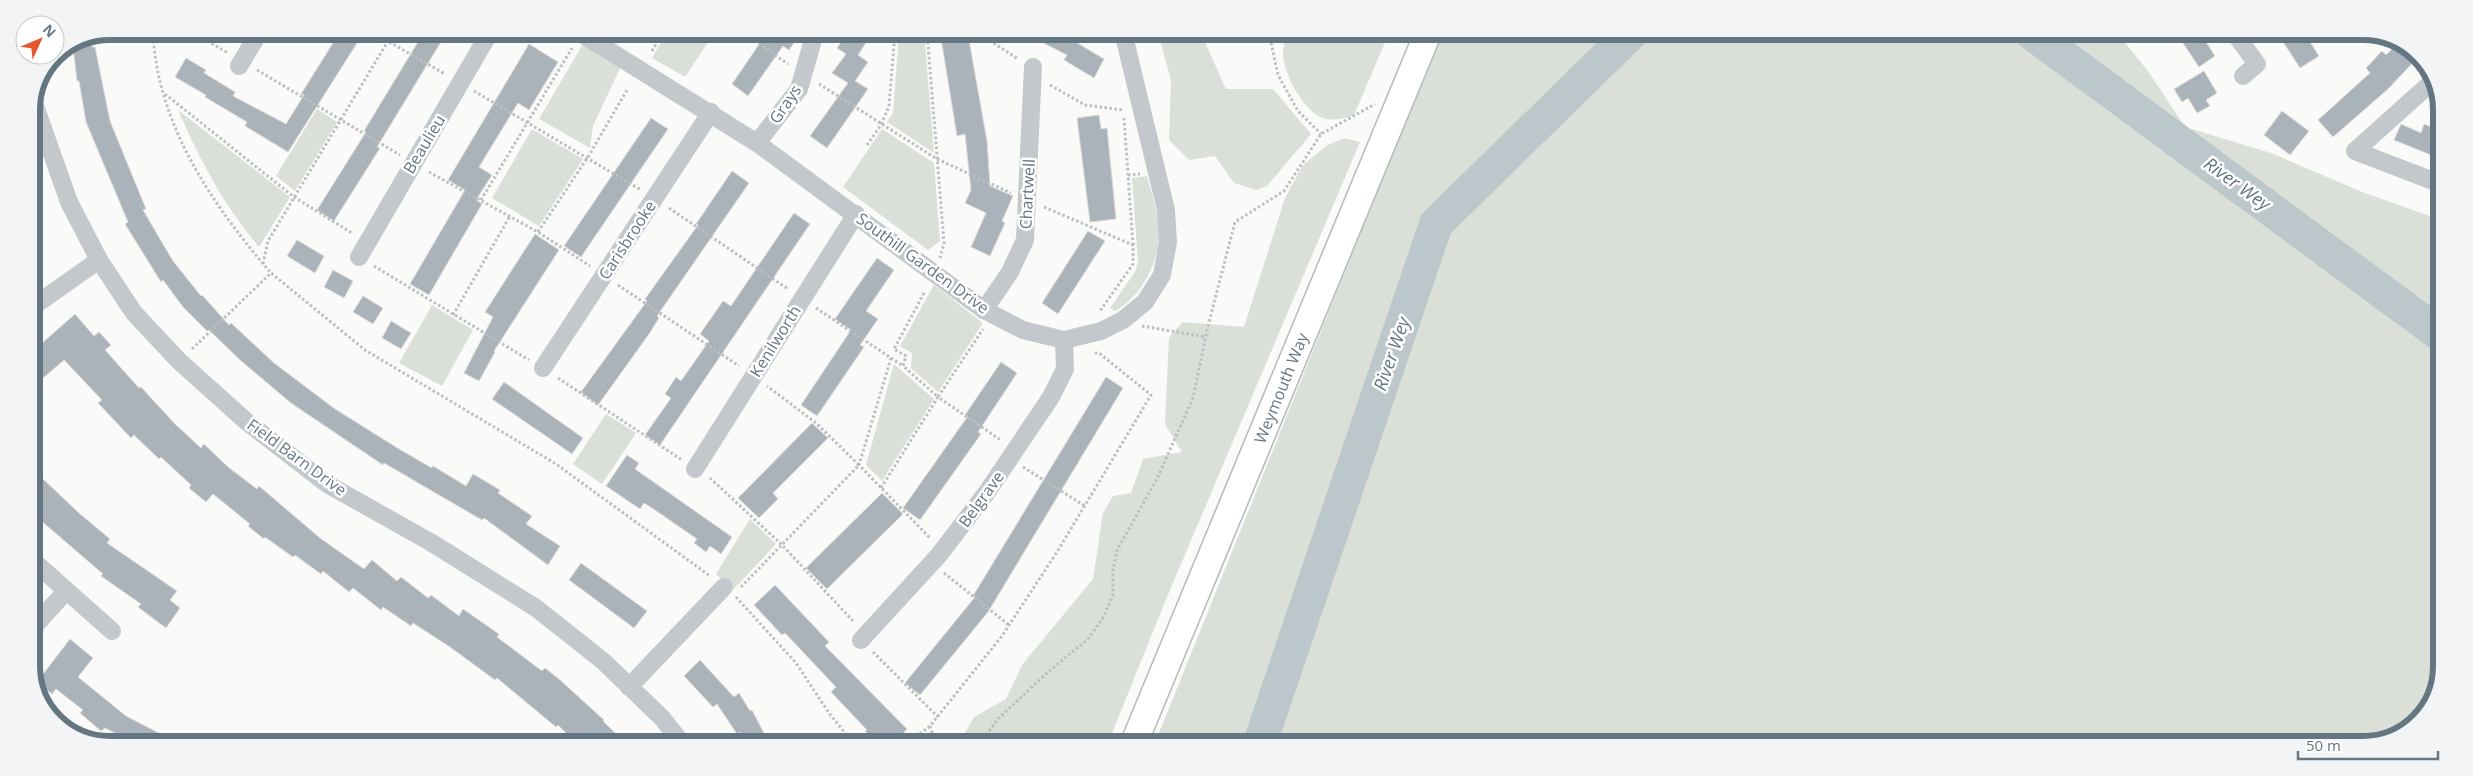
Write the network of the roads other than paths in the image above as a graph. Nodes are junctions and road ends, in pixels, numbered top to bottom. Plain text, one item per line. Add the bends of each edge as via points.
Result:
1 (255, 40) edge
2 (485, 40) edge
3 (594, 40) edge
4 (813, 40) edge
5 (1125, 40) edge
6 (1425, 40) edge
7 (2239, 40) edge
8 (241, 64) road end
9 (1033, 71) road end
10 (2243, 76) dead end
11 (2429, 85) edge
12 (711, 112) junction
13 (40, 120) edge
14 (757, 143) junction
15 (2433, 181) edge
16 (856, 214) junction
17 (363, 250) road end
18 (99, 260) junction
19 (40, 302) edge
20 (988, 312) junction
21 (1065, 348) junction
22 (543, 368) road end
23 (695, 469) road end
24 (40, 567) edge
25 (66, 591) junction
26 (729, 591) road end
27 (40, 620) edge
28 (112, 631) dead end
29 (862, 640) road end
30 (629, 687) junction
31 (676, 736) edge
32 (1137, 736) edge

1 - 8 street
2 - 17 street, Beaulieu
3 - 12 street, Southill Garden Drive
4 - 14 street, Grays via 799,89
5 - 21 street, Southill Garden Drive via 1166,210 1168,242 1162,275 1144,302 1123,320
6 - 32 highway, Weymouth Way
7 - 10 street via 2256,64
9 - 20 street, Chartwell via 1025,240
11 - 15 street via 2355,151
12 - 14 street, Southill Garden Drive
12 - 22 street, Carisbrooke
13 - 18 street, Field Barn Drive via 69,202
14 - 16 street, Southill Garden Drive
16 - 20 street, Southill Garden Drive
16 - 23 street, Kenilworth
18 - 19 street
18 - 30 street, Field Barn Drive via 134,313 178,361 247,422 327,484 432,543 536,608 603,661
20 - 21 street, Southill Garden Drive
21 - 29 street, Belgrave via 1065,369 1051,397 1012,454 937,557
24 - 25 street
25 - 27 street
25 - 28 street
26 - 30 street
30 - 31 street, Field Barn Drive

